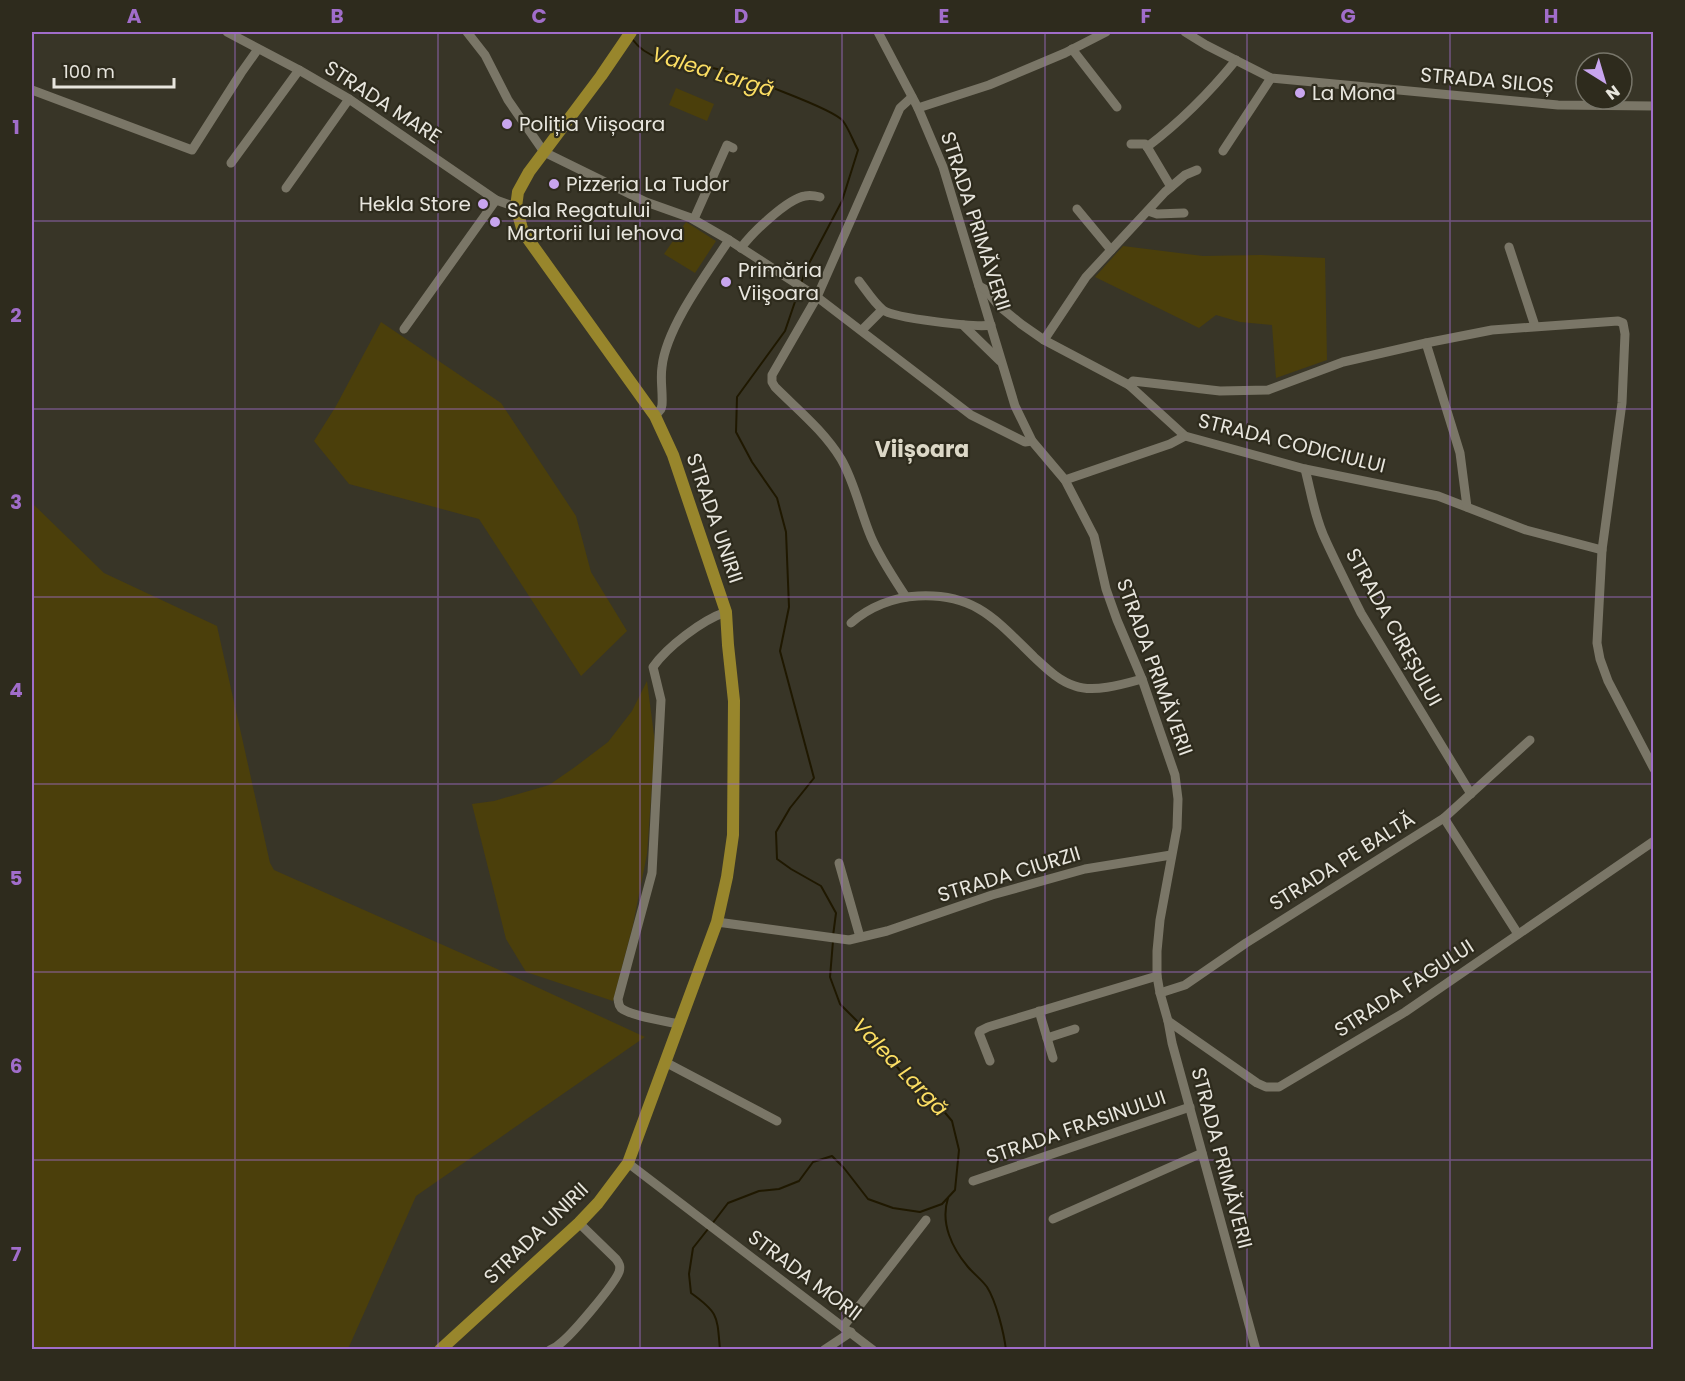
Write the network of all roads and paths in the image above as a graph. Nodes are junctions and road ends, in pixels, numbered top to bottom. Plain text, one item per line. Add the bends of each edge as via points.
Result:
1 (227, 32) edge
2 (466, 32) edge
3 (631, 32) edge
4 (878, 32) edge
5 (1106, 32) edge
6 (1185, 32) edge
7 (258, 49) junction
8 (1072, 49) junction
9 (1236, 60) junction
10 (299, 69) junction
11 (1271, 78) junction
12 (32, 90) edge
13 (912, 97) junction
14 (349, 99) junction
15 (1653, 106) edge
16 (1117, 107) dead end
17 (918, 108) junction
18 (1131, 144) dead end
19 (1147, 147) junction
20 (733, 148) dead end
21 (1223, 151) dead end
22 (544, 152) junction
23 (231, 163) dead end
24 (1197, 170) dead end
25 (1171, 187) junction
26 (286, 188) dead end
27 (820, 197) dead end
28 (496, 200) junction
29 (516, 207) junction
30 (1077, 208) dead end
31 (1148, 211) junction
32 (1184, 213) dead end
33 (694, 219) junction
34 (729, 240) junction
35 (1509, 247) dead end
36 (741, 248) junction
37 (1111, 250) junction
38 (859, 281) dead end
39 (979, 286) junction
40 (813, 295) junction
41 (882, 310) junction
42 (962, 325) junction
43 (991, 325) junction
44 (1534, 326) junction
45 (404, 329) dead end
46 (862, 330) junction
47 (1044, 340) junction
48 (1426, 343) junction
49 (1002, 363) junction
50 (1129, 385) junction
51 (655, 416) junction
52 (1185, 436) junction
53 (1032, 441) junction
54 (1305, 469) junction
55 (1065, 480) junction
56 (1467, 507) junction
57 (1602, 550) junction
58 (906, 597) junction
59 (726, 612) junction
60 (851, 623) dead end
61 (1143, 679) junction
62 (1530, 740) dead end
63 (1653, 769) edge
64 (1471, 794) junction
65 (1444, 818) junction
66 (1653, 841) edge
67 (1171, 855) junction
68 (839, 863) dead end
69 (717, 922) junction
70 (1518, 934) junction
71 (860, 937) junction
72 (1157, 976) junction
73 (1160, 993) junction
74 (1039, 1011) junction
75 (1168, 1021) junction
76 (678, 1024) junction
77 (1075, 1029) dead end
78 (1047, 1038) junction
79 (1053, 1058) dead end
80 (990, 1061) dead end
81 (665, 1062) junction
82 (1190, 1107) junction
83 (777, 1121) dead end
84 (1202, 1153) junction
85 (628, 1163) junction
86 (973, 1181) dead end
87 (1053, 1219) dead end
88 (926, 1220) dead end
89 (579, 1223) junction
90 (847, 1329) junction
91 (440, 1350) edge
92 (550, 1350) edge
93 (824, 1350) edge
94 (873, 1350) edge
95 (1256, 1350) edge

1 - 7 street, STRADA MARE
2 - 22 street via 485,55 507,100
3 - 22 main road
4 - 13 street, STRADA PRIMĂVERII
5 - 8 street
6 - 9 street, STRADA SILOȘ
7 - 10 street, STRADA MARE
7 - 12 street via 192,150
8 - 16 street
8 - 17 street via 989,85
9 - 11 street, STRADA SILOȘ
9 - 19 street via 1191,109
10 - 14 street, STRADA MARE
10 - 23 street
11 - 15 street, STRADA SILOȘ via 1557,105
11 - 21 street
13 - 17 street, STRADA PRIMĂVERII
13 - 40 street via 900,108
14 - 26 street
14 - 28 street, STRADA MARE
17 - 39 street, STRADA PRIMĂVERII via 943,167
18 - 19 street
19 - 25 street
20 - 33 street via 727,145
22 - 29 main road via 518,192
22 - 33 street via 646,202
24 - 25 street
25 - 31 street
27 - 36 street via 795,200 751,234
28 - 29 street, STRADA MARE
28 - 45 street
29 - 51 main road, STRADA UNIRII via 523,232
30 - 37 street
31 - 32 street
31 - 37 street
33 - 34 street
34 - 36 street
34 - 51 street via 670,335 662,367 662,405
35 - 44 street
36 - 40 street
37 - 47 street via 1086,277
38 - 41 street
39 - 43 street, STRADA PRIMĂVERII
39 - 47 street, STRADA CODICIULUI
40 - 46 street
40 - 58 street via 772,382 819,430 841,460 871,536
41 - 42 street
41 - 46 street
42 - 43 street
42 - 49 street
43 - 49 street, STRADA PRIMĂVERII
44 - 48 street
44 - 57 street via 1618,321 1625,327 1623,403
46 - 53 street via 971,415 1025,442
47 - 50 street, STRADA CODICIULUI
48 - 50 street via 1343,362 1268,390 1220,391 1133,381
48 - 56 street via 1460,453
49 - 53 street, STRADA PRIMĂVERII via 1015,406
50 - 52 street, STRADA CODICIULUI
51 - 59 main road, STRADA UNIRII via 673,455
52 - 54 street, STRADA CODICIULUI
52 - 55 street
53 - 55 street, STRADA PRIMĂVERII
54 - 56 street, STRADA CODICIULUI via 1438,495
54 - 64 street, STRADA CIREȘULUI via 1320,526 1357,604
55 - 61 street, STRADA PRIMĂVERII via 1094,536 1106,589
56 - 57 street, STRADA CODICIULUI via 1526,530
57 - 63 street via 1600,659
58 - 60 street via 872,608
58 - 61 street via 934,595 958,599 990,615 1066,683 1095,688
59 - 69 main road, STRADA UNIRII via 734,702 733,835
59 - 76 street via 689,632 653,667 662,700 652,873 618,999 621,1008 633,1013
61 - 67 street, STRADA PRIMĂVERII via 1175,775 1177,828
62 - 64 street, STRADA PE BALTĂ
64 - 65 street, STRADA PE BALTĂ
65 - 70 street
65 - 73 street, STRADA PE BALTĂ via 1185,985
66 - 70 street, STRADA FAGULUI
67 - 71 street, STRADA CIURZII via 1085,869
67 - 72 street, STRADA PRIMĂVERII via 1160,920
68 - 71 street
69 - 71 street, STRADA CIURZII via 844,940
69 - 76 main road, STRADA UNIRII
70 - 75 street, STRADA FAGULUI via 1405,1011 1280,1087 1257,1083
72 - 73 street, STRADA PRIMĂVERII
72 - 74 street
73 - 75 street, STRADA PRIMĂVERII
74 - 78 street
74 - 80 street via 980,1031
75 - 82 street, STRADA PRIMĂVERII
76 - 81 main road, STRADA UNIRII
77 - 78 street
78 - 79 street
81 - 83 street
81 - 85 main road, STRADA UNIRII
82 - 84 street, STRADA PRIMĂVERII
82 - 86 street, STRADA FRASINULUI
84 - 87 street
84 - 95 street, STRADA PRIMĂVERII
85 - 89 main road, STRADA UNIRII
85 - 90 street, STRADA MORII
88 - 90 street
89 - 91 main road, STRADA UNIRII
89 - 92 street via 616,1259 620,1270 569,1336
90 - 93 street
90 - 94 street, STRADA MORII

